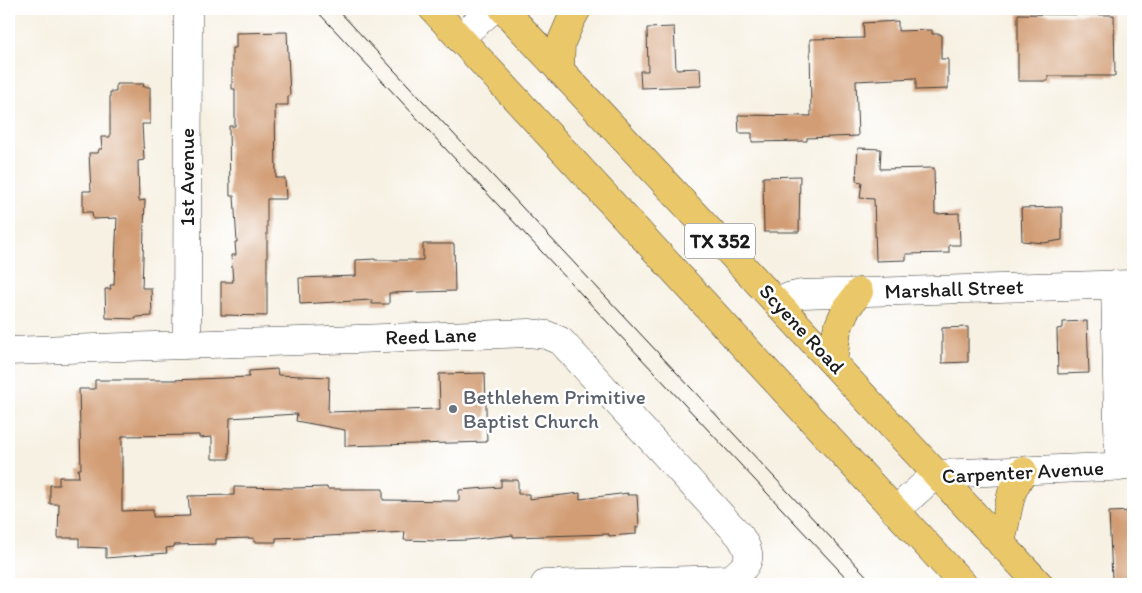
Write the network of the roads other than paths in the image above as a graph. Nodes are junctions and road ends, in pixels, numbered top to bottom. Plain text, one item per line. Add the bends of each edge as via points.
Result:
1 (188, 9) edge
2 (433, 9) edge
3 (493, 9) edge
4 (503, 9) edge
5 (577, 9) edge
6 (459, 38) junction
7 (560, 71) junction
8 (1124, 284) edge
9 (859, 292) junction
10 (775, 300) junction
11 (187, 345) junction
12 (9, 350) edge
13 (833, 363) junction
14 (1126, 466) edge
15 (1023, 471) junction
16 (936, 474) junction
17 (895, 511) junction
18 (1001, 544) junction
19 (545, 584) edge
20 (963, 584) edge
21 (1039, 584) edge

1 - 11 street, 1st Avenue
2 - 6 main road, TX 352
3 - 6 street
4 - 7 main road, Scyene Road / TX 352
5 - 7 main road via 561,43
6 - 17 main road, TX 352
7 - 10 main road, Scyene Road / TX 352
8 - 9 street, Marshall Street
8 - 14 street
9 - 10 street, Marshall Street via 802,294
9 - 13 main road via 845,311 837,330
10 - 13 main road, Scyene Road / TX 352
11 - 12 street, Reed Lane
11 - 19 street, Reed Lane via 529,333 561,341 740,536 748,549 749,560 731,579
13 - 16 main road, Scyene Road / TX 352
14 - 15 street, Carpenter Avenue
15 - 16 street, Carpenter Avenue
15 - 18 main road via 1012,492
16 - 17 street, Carpenter Avenue
16 - 18 main road, Scyene Road / TX 352
17 - 20 main road, TX 352
18 - 21 main road, Scyene Road / TX 352

